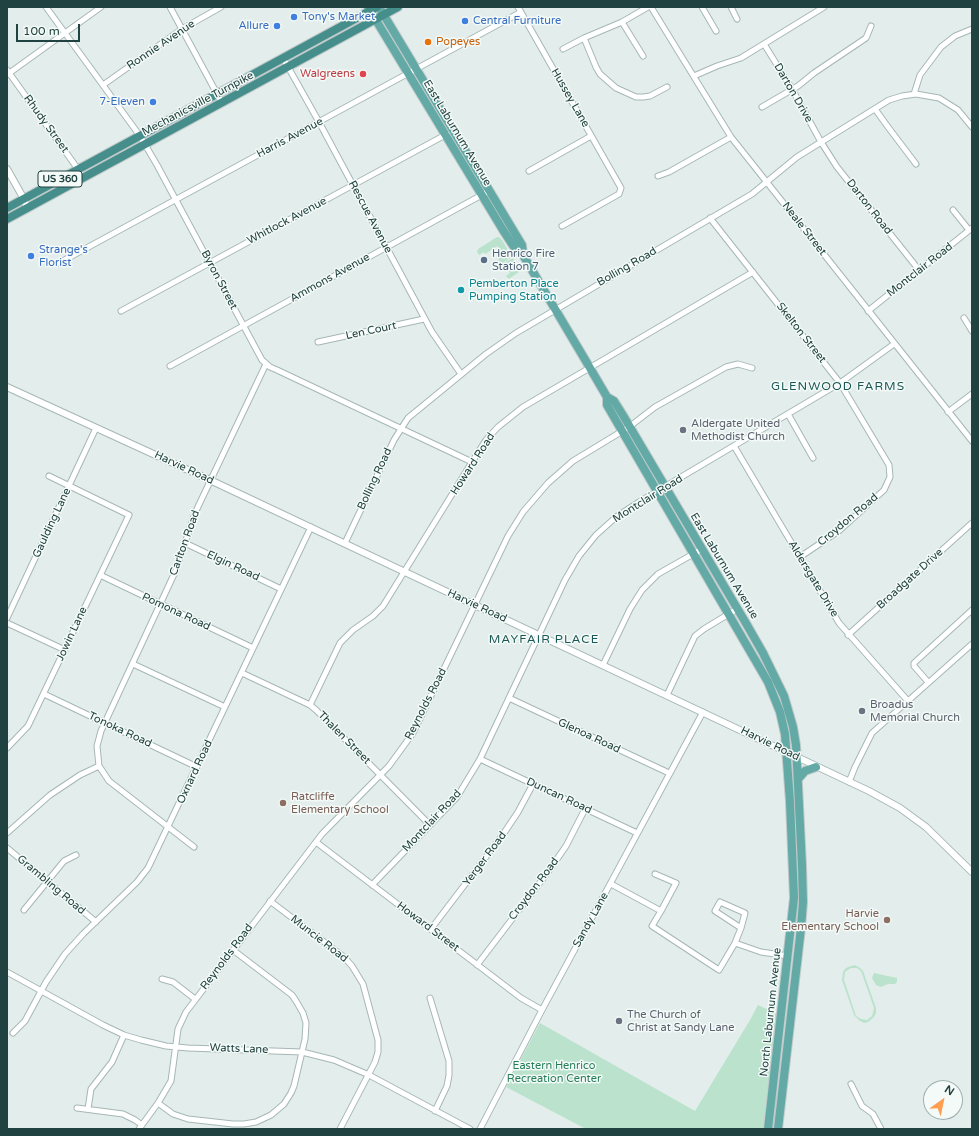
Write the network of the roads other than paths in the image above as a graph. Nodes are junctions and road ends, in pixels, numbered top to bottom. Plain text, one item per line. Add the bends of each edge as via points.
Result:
1 (46, 7) edge
2 (101, 7) edge
3 (170, 7) edge
4 (221, 7) edge
5 (398, 7) edge
6 (652, 7) edge
7 (730, 7) edge
8 (824, 7) edge
9 (373, 8) edge
10 (703, 8) edge
11 (519, 9) edge
12 (383, 15) junction
13 (736, 19) dead end
14 (375, 20) junction
15 (622, 22) junction
16 (872, 26) dead end
17 (972, 28) edge
18 (182, 29) junction
19 (716, 31) dead end
20 (65, 33) junction
21 (584, 38) junction
22 (764, 44) junction
23 (562, 49) dead end
24 (642, 56) dead end
25 (283, 58) junction
26 (288, 67) junction
27 (416, 70) junction
28 (8, 73) edge
29 (408, 74) junction
30 (694, 76) junction
31 (103, 85) junction
32 (667, 87) dead end
33 (792, 89) junction
34 (217, 94) junction
35 (914, 94) junction
36 (222, 103) junction
37 (762, 107) dead end
38 (876, 109) junction
39 (319, 122) junction
40 (972, 127) edge
41 (453, 131) junction
42 (140, 136) junction
43 (445, 136) junction
44 (591, 136) junction
45 (731, 137) junction
46 (821, 142) junction
47 (145, 145) junction
48 (916, 164) dead end
49 (7, 169) edge
50 (78, 169) junction
51 (529, 171) dead end
52 (658, 176) dead end
53 (84, 178) junction
54 (766, 182) junction
55 (353, 185) junction
56 (485, 193) junction
57 (24, 199) junction
58 (176, 200) junction
59 (7, 208) edge
60 (27, 208) junction
61 (953, 210) dead end
62 (710, 218) junction
63 (7, 219) edge
64 (562, 226) dead end
65 (971, 229) edge
66 (387, 247) junction
67 (59, 263) dead end
68 (210, 263) junction
69 (919, 270) junction
70 (753, 272) junction
71 (555, 309) junction
72 (121, 311) dead end
73 (868, 311) junction
74 (964, 318) dead end
75 (424, 319) junction
76 (244, 325) junction
77 (972, 331) edge
78 (318, 342) dead end
79 (894, 344) junction
80 (266, 364) junction
81 (170, 366) dead end
82 (590, 368) junction
83 (752, 368) dead end
84 (462, 374) junction
85 (840, 383) junction
86 (7, 387) edge
87 (972, 394) edge
88 (607, 397) junction
89 (948, 412) junction
90 (788, 414) junction
91 (96, 428) junction
92 (400, 428) junction
93 (626, 429) junction
94 (972, 441) edge
95 (734, 446) junction
96 (813, 458) dead end
97 (472, 462) junction
98 (49, 476) dead end
99 (890, 477) joint
100 (210, 480) junction
101 (69, 486) junction
102 (661, 490) junction
103 (972, 523) edge
104 (310, 527) junction
105 (185, 543) junction
106 (345, 543) junction
107 (702, 549) junction
108 (694, 553) junction
109 (800, 557) junction
110 (405, 572) junction
111 (100, 576) junction
112 (282, 589) junction
113 (161, 605) junction
114 (474, 605) junction
115 (737, 609) junction
116 (972, 610) edge
117 (729, 614) junction
118 (7, 618) edge
119 (7, 623) edge
120 (539, 635) junction
121 (848, 635) junction
122 (972, 644) edge
123 (253, 648) junction
124 (65, 650) junction
125 (133, 664) junction
126 (603, 665) junction
127 (242, 673) junction
128 (928, 682) junction
129 (44, 694) junction
130 (667, 695) junction
131 (509, 698) junction
132 (908, 701) junction
133 (310, 705) junction
134 (225, 707) junction
135 (703, 712) junction
136 (105, 723) junction
137 (7, 748) edge
138 (787, 753) junction
139 (797, 758) junction
140 (480, 759) junction
141 (99, 766) junction
142 (816, 766) junction
143 (197, 767) junction
144 (669, 773) junction
145 (380, 775) junction
146 (798, 779) junction
147 (849, 782) junction
148 (533, 784) junction
149 (585, 809) junction
150 (430, 825) junction
151 (168, 827) junction
152 (7, 833) edge
153 (637, 833) junction
154 (316, 842) junction
155 (194, 847) dead end
156 (7, 848) edge
157 (76, 855) dead end
158 (972, 872) edge
159 (656, 874) dead end
160 (47, 881) junction
161 (372, 884) junction
162 (611, 884) junction
163 (270, 901) junction
164 (24, 910) dead end
165 (661, 911) junction
166 (96, 922) junction
167 (741, 928) junction
168 (431, 930) junction
169 (735, 943) junction
170 (233, 950) junction
171 (788, 956) junction
172 (477, 965) junction
173 (7, 972) edge
174 (162, 979) dead end
175 (41, 991) junction
176 (430, 998) dead end
177 (195, 999) junction
178 (542, 1010) junction
179 (14, 1032) dead end
180 (124, 1035) junction
181 (176, 1047) junction
182 (302, 1052) junction
183 (369, 1075) junction
184 (851, 1084) dead end
185 (158, 1103) junction
186 (77, 1108) dead end
187 (88, 1109) junction
188 (435, 1111) junction
189 (141, 1127) edge
190 (340, 1129) edge
191 (470, 1129) edge
192 (480, 1129) edge
193 (768, 1129) edge
194 (778, 1129) edge
195 (881, 1129) edge

1 - 20 street, Byron Street
2 - 20 street
3 - 18 street
4 - 18 street, Ronnie Avenue
5 - 12 highway, Mechanicsville Turnpike / US 360
6 - 15 street
6 - 30 street, Neale Street
7 - 13 street
8 - 22 street
9 - 12 main road, East Laburnum Avenue
9 - 14 main road, East Laburnum Avenue
9 - 25 highway, Mechanicsville Turnpike / US 360
10 - 19 street
11 - 27 street, Harris Avenue
11 - 44 street, Hussey Lane
12 - 14 highway, Mechanicsville Turnpike / US 360
12 - 27 main road, East Laburnum Avenue
14 - 26 highway, Mechanicsville Turnpike / US 360
14 - 29 main road, East Laburnum Avenue
15 - 21 street
15 - 24 street
16 - 33 street via 866,38
17 - 35 street via 955,36 941,47 920,75
18 - 31 street, Ronnie Avenue
18 - 34 street
20 - 28 street
20 - 31 street, Byron Street
21 - 23 street
21 - 32 street via 600,74 616,88 636,97 643,97
22 - 30 street via 741,58
22 - 33 street, Darton Drive
25 - 26 street, Rescue Avenue
25 - 34 highway, Mechanicsville Turnpike / US 360
26 - 36 highway, Mechanicsville Turnpike / US 360
26 - 39 street, Rescue Avenue
27 - 29 street, Harris Avenue
27 - 41 main road, East Laburnum Avenue
28 - 50 street, Rhudy Street
29 - 39 street, Harris Avenue
29 - 43 main road, East Laburnum Avenue
30 - 45 street, Neale Street
31 - 42 street, Byron Street
33 - 37 street
33 - 46 street, Darton Drive
34 - 36 street
34 - 42 highway, Mechanicsville Turnpike / US 360
35 - 38 street, Bolling Road via 896,97
35 - 40 street, Bolling Road via 943,100 958,110
36 - 47 highway, Mechanicsville Turnpike / US 360
38 - 46 street, Bolling Road
38 - 48 street
39 - 55 street, Rescue Avenue
39 - 58 street, Harris Avenue
41 - 43 street, Whitlock Avenue
41 - 56 main road, East Laburnum Avenue
42 - 47 street, Byron Street
42 - 50 highway, Mechanicsville Turnpike / US 360
43 - 55 street, Whitlock Avenue
43 - 56 main road, East Laburnum Avenue
44 - 51 street
44 - 64 street, Hussey Lane via 621,188 619,194
45 - 52 street
45 - 54 street, Neale Street
46 - 54 street, Bolling Road
46 - 69 street, Darton Road via 837,167
47 - 53 highway, Mechanicsville Turnpike / US 360
47 - 58 street, Byron Street
49 - 57 street
50 - 53 street, Rhudy Street
50 - 57 highway, Mechanicsville Turnpike / US 360
53 - 60 highway, Mechanicsville Turnpike / US 360
54 - 62 street, Bolling Road via 752,194
54 - 73 street, Neale Street
55 - 66 street, Rescue Avenue
55 - 68 street, Whitlock Avenue
56 - 66 street, Ammons Avenue
56 - 71 main road, East Laburnum Avenue via 522,245 523,255
57 - 59 highway, Mechanicsville Turnpike / US 360
57 - 60 street
58 - 67 street, Harris Avenue
58 - 68 street, Byron Street
60 - 63 highway, Mechanicsville Turnpike / US 360
61 - 65 street
62 - 70 street, Skelton Street
62 - 71 street, Bolling Road
65 - 69 street, Montclair Road
66 - 75 street, Rescue Avenue
66 - 76 street, Ammons Avenue
68 - 72 street, Whitlock Avenue
68 - 76 street, Byron Street
69 - 73 street, Montclair Road
70 - 82 street, Howard Road
70 - 85 street, Skelton Street
71 - 82 main road, East Laburnum Avenue
71 - 84 street, Bolling Road via 499,344
73 - 79 street, Neale Street
74 - 77 street
75 - 78 street, Len Court
75 - 84 street, Rescue Avenue
76 - 80 street, Byron Street
76 - 81 street, Ammons Avenue
79 - 85 street, Montclair Road
79 - 89 street, Neale Street
80 - 92 street
80 - 100 street, Carlton Road
82 - 88 main road, East Laburnum Avenue
82 - 97 street, Howard Road via 523,407 498,427
83 - 93 street, Reynolds Road via 738,364 726,367 655,407
84 - 92 street, Bolling Road via 410,416
85 - 90 street, Montclair Road
85 - 99 street, Skelton Street via 889,465
86 - 91 street, Harvie Road
87 - 89 street
88 - 93 main road, East Laburnum Avenue via 614,401
88 - 93 main road, East Laburnum Avenue via 607,405
89 - 94 street, Neale Street
90 - 95 street, Montclair Road
90 - 96 street
91 - 100 street, Harvie Road
91 - 101 street, Gaulding Lane
92 - 97 street
92 - 106 street, Bolling Road
93 - 102 main road, East Laburnum Avenue
93 - 114 street, Reynolds Road via 573,461 548,483 523,512 508,536
95 - 102 street, Montclair Road
95 - 109 street, Aldersgate Drive
97 - 110 street, Howard Road
98 - 101 street
99 - 109 street, Croydon Road via 884,490 832,537
100 - 104 street, Harvie Road
100 - 105 street, Carlton Road
101 - 111 street, Jowin Lane via 129,515
101 - 118 street, Gaulding Lane
102 - 107 main road, East Laburnum Avenue
102 - 108 main road, East Laburnum Avenue
102 - 120 street, Montclair Road via 616,517 596,535 564,580
103 - 121 street, Broadgate Drive
104 - 106 street, Harvie Road
104 - 112 street, Oxnard Road
105 - 112 street, Elgin Road
105 - 113 street, Carlton Road
106 - 110 street, Harvie Road
107 - 108 street
107 - 115 main road, East Laburnum Avenue
108 - 117 main road, East Laburnum Avenue
108 - 126 street via 658,574 642,590
109 - 121 street, Aldersgate Drive
110 - 114 street, Harvie Road
110 - 133 street, Howard Road via 379,612 353,630 340,643
111 - 113 street, Pomona Road
111 - 124 street, Jowin Lane
112 - 123 street, Oxnard Road
113 - 123 street, Pomona Road
113 - 125 street, Carlton Road
114 - 120 street, Harvie Road
114 - 145 street, Reynolds Road via 413,733
115 - 117 street
115 - 139 main road, East Laburnum Avenue via 780,687 793,727
116 - 128 street via 914,662 914,666
117 - 130 street via 695,636
117 - 138 main road, East Laburnum Avenue via 775,700 785,734
119 - 124 street
120 - 126 street, Harvie Road
120 - 131 street, Montclair Road
121 - 132 street, Aldersgate Drive
122 - 128 street
123 - 127 street, Oxnard Road
124 - 129 street, Jowin Lane
125 - 134 street
125 - 136 street, Carlton Road
126 - 130 street, Harvie Road
127 - 133 street, Thalen Street
127 - 134 street, Oxnard Road
128 - 132 street
129 - 136 street, Tonoka Road
129 - 137 street, Jowin Lane via 28,726
130 - 135 street, Harvie Road
131 - 140 street, Montclair Road
131 - 144 street, Glenoa Road
132 - 147 street via 872,733
133 - 145 street, Thalen Street
134 - 143 street, Oxnard Road
135 - 138 street, Harvie Road
135 - 144 street, Sandy Lane
136 - 141 street via 97,746
136 - 143 street, Tonoka Road
138 - 139 street, Harvie Road
138 - 171 main road, North Laburnum Avenue via 794,884
139 - 142 street, Harvie Road
139 - 146 main road, North Laburnum Avenue
140 - 148 street, Duncan Road
140 - 150 street, Montclair Road via 457,797
141 - 151 street via 113,785
141 - 152 street via 50,795
142 - 146 main road via 805,771
142 - 147 street, Harvie Road
143 - 151 street, Oxnard Road
144 - 153 street, Sandy Lane
145 - 150 street, Thalen Street
145 - 154 street, Reynolds Road
146 - 194 main road, North Laburnum Avenue via 803,902
147 - 158 street, Harvie Road via 883,798 910,815
148 - 149 street, Duncan Road
148 - 168 street, Yerger Road via 504,833
149 - 153 street, Duncan Road
149 - 172 street, Croydon Road via 566,846
150 - 161 street, Montclair Road
151 - 155 street
151 - 166 street, Oxnard Road via 146,872
153 - 162 street, Sandy Lane
154 - 161 street, Howard Street
154 - 163 street, Reynolds Road
156 - 160 street, Grambling Road
157 - 160 street via 64,861
159 - 165 street via 676,883
160 - 164 street
160 - 166 street, Grambling Road
161 - 168 street, Howard Street
162 - 165 street
162 - 178 street, Sandy Lane
163 - 170 street, Reynolds Road
163 - 183 street, Muncie Road via 344,957 358,974 378,1040 377,1057
165 - 169 street via 652,926 719,970
166 - 175 street, Oxnard Road via 56,965
167 - 167 street via 715,911 719,902 745,913
167 - 169 street
168 - 172 street, Howard Street
169 - 171 street via 761,952
170 - 177 street, Reynolds Road
170 - 182 street via 296,1001 306,1023
171 - 193 main road, North Laburnum Avenue
172 - 178 street, Howard Street via 521,998
173 - 175 street, Watts Lane
174 - 177 street via 174,982
175 - 179 street, Oxnard Road via 25,1021
175 - 180 street, Watts Lane
176 - 188 street via 449,1061 447,1086
177 - 181 street, Reynolds Road via 178,1029
178 - 192 street, Sandy Lane
180 - 181 street, Watts Lane via 153,1044
180 - 187 street via 112,1062 92,1089
181 - 182 street, Watts Lane
181 - 185 street, Reynolds Road via 171,1081
182 - 183 street, Watts Lane via 334,1060
182 - 185 street via 291,1093 277,1110 261,1120 234,1124 188,1119 173,1114
183 - 188 street, Watts Lane
183 - 190 street, Muncie Road
184 - 195 street via 862,1106 873,1114
185 - 189 street, Reynolds Road
186 - 187 street
187 - 189 street via 123,1114
188 - 191 street, Watts Lane

